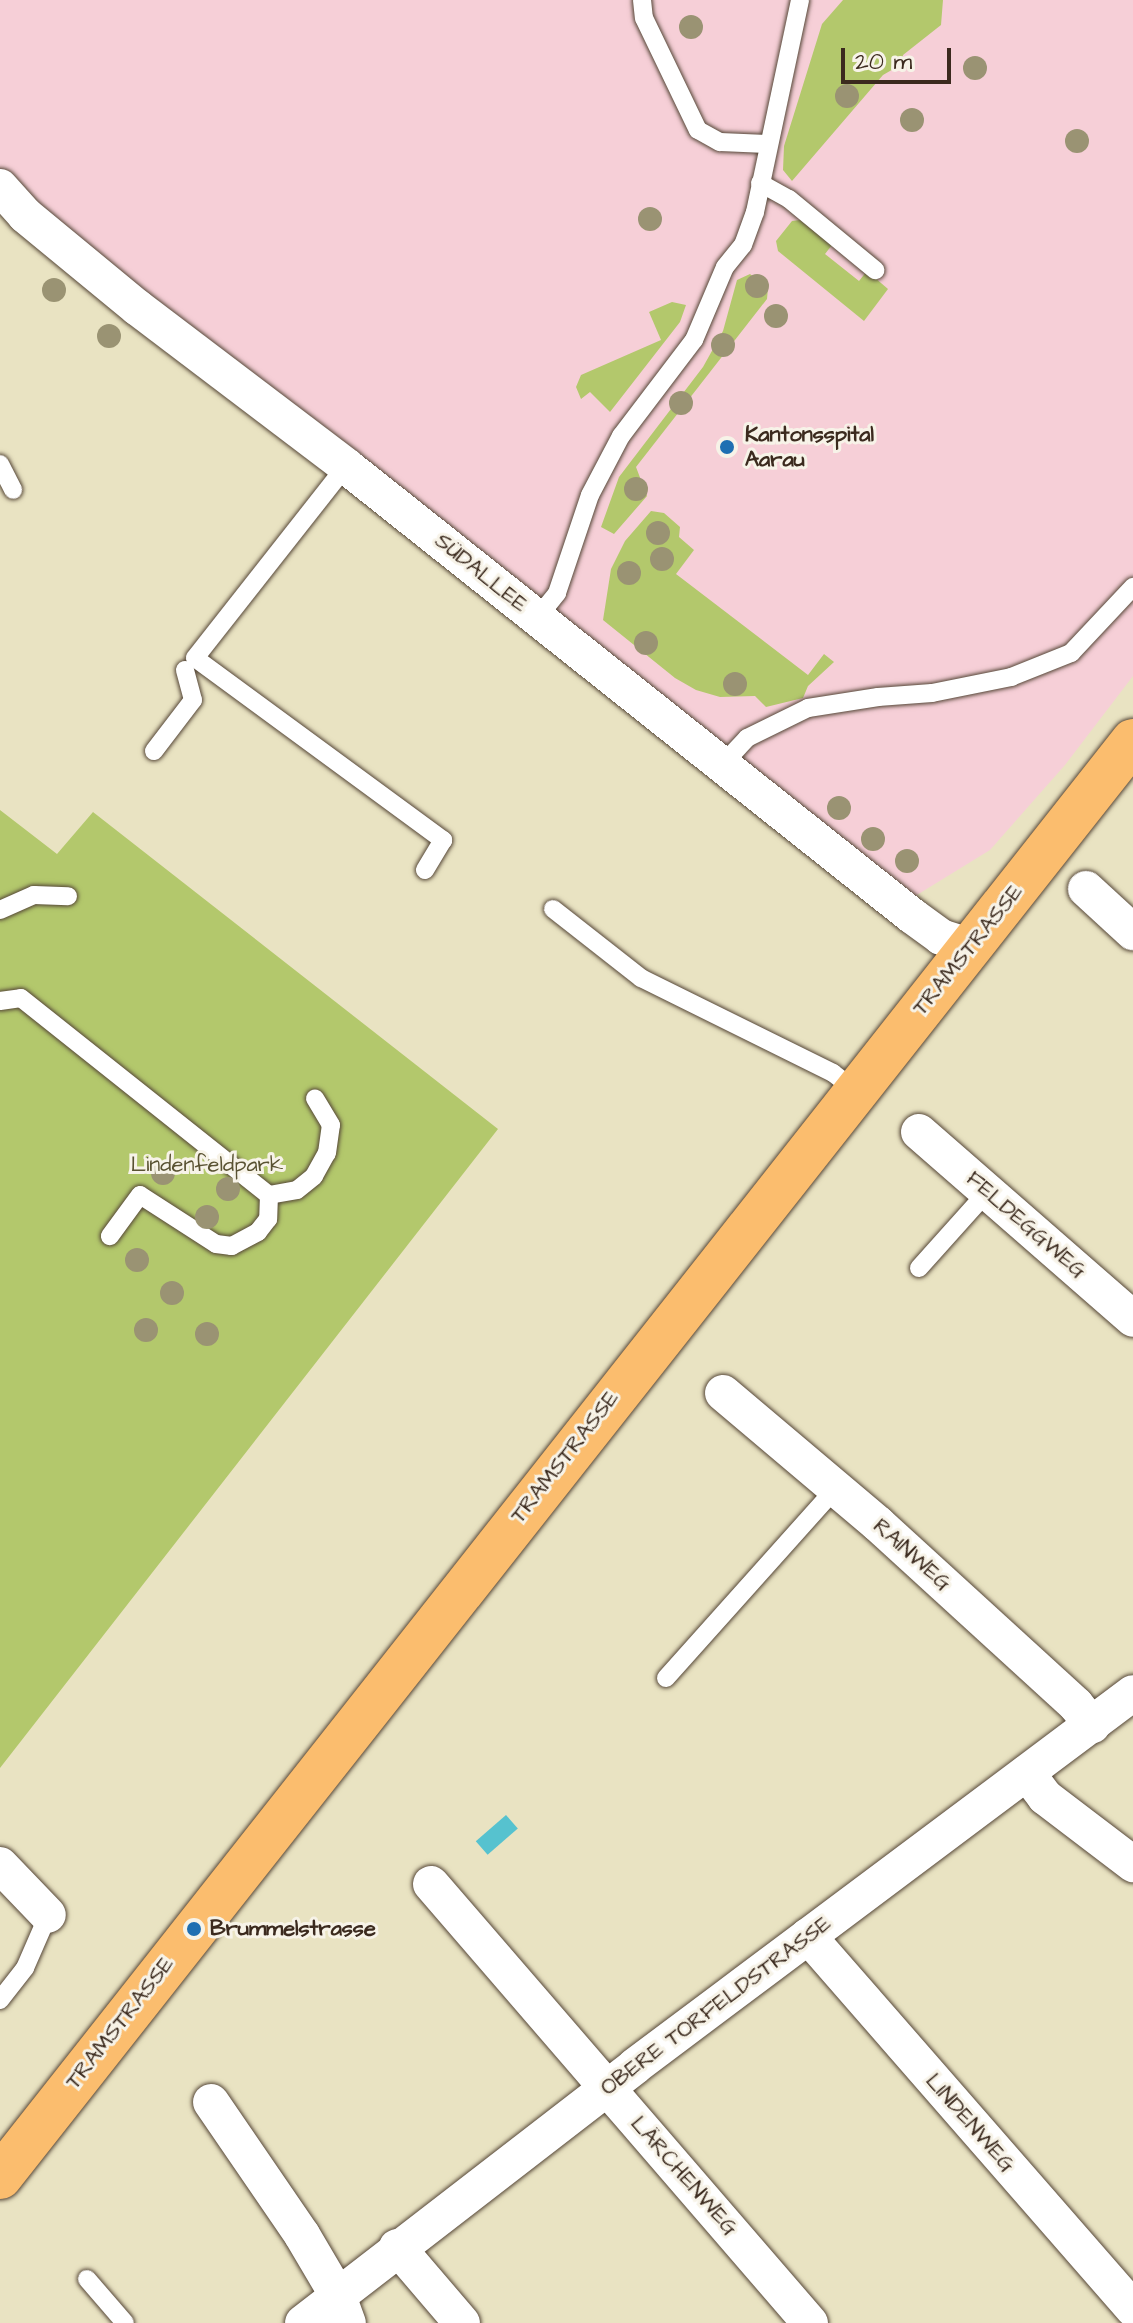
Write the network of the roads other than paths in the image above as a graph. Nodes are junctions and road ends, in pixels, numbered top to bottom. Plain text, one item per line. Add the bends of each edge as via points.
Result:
1 (642, 0) edge
2 (800, 0) edge
3 (767, 144) junction
4 (760, 183) junction
5 (0, 187) edge
6 (875, 270) dead end
7 (0, 464) edge
8 (346, 466) junction
9 (13, 490) dead end
10 (1133, 587) edge
11 (537, 618) junction
12 (185, 670) dead end
13 (1133, 741) edge
14 (154, 751) dead end
15 (722, 765) junction
16 (425, 870) dead end
17 (1086, 889) dead end
18 (68, 896) dead end
19 (553, 909) dead end
20 (0, 910) edge
21 (1133, 932) edge
22 (971, 947) junction
23 (0, 1001) edge
24 (855, 1090) junction
25 (315, 1098) dead end
26 (919, 1132) dead end
27 (988, 1191) junction
28 (269, 1195) junction
29 (110, 1236) dead end
30 (919, 1268) dead end
31 (1133, 1319) edge
32 (723, 1393) dead end
33 (836, 1488) junction
34 (666, 1678) dead end
35 (1133, 1693) edge
36 (1092, 1725) junction
37 (1027, 1773) junction
38 (1133, 1864) edge
39 (0, 1865) edge
40 (431, 1884) dead end
41 (48, 1915) joint
42 (808, 1936) junction
43 (0, 2000) edge
44 (608, 2088) junction
45 (211, 2102) dead end
46 (0, 2177) edge
47 (397, 2247) junction
48 (87, 2279) dead end
49 (343, 2309) edge
50 (1133, 2309) edge
51 (125, 2323) edge
52 (303, 2323) edge
53 (462, 2323) edge
54 (810, 2323) edge

1 - 3 lane via 644,18 698,130 720,142
2 - 3 lane
3 - 4 lane
4 - 6 lane via 789,199
4 - 11 lane via 743,245 717,281 694,340 621,436 590,495 557,593
5 - 8 street, SÜDALLEE via 25,215 138,308
7 - 9 lane
8 - 11 street, SÜDALLEE
8 - 16 lane via 195,658 443,840
10 - 15 lane via 1071,653 1011,677 808,708 747,738
11 - 15 street, SÜDALLEE
12 - 14 lane via 193,700
13 - 22 main road, TRAMSTRASSE
15 - 22 street, SÜDALLEE via 941,937
17 - 21 street
18 - 20 lane via 34,895
19 - 24 lane via 641,978 833,1073
22 - 24 main road, TRAMSTRASSE
23 - 28 lane via 21,998
24 - 46 main road, TRAMSTRASSE
25 - 28 lane via 331,1125 327,1153 314,1176 297,1190
26 - 27 street, FELDEGGWEG
27 - 30 lane
27 - 31 street, FELDEGGWEG
28 - 29 lane via 268,1219 258,1232 232,1246 216,1244 140,1195
32 - 33 street, RAINWEG
33 - 34 lane
33 - 36 street, RAINWEG
35 - 36 street, OBERE TORFELDSTRASSE
36 - 37 street, OBERE TORFELDSTRASSE
37 - 38 street via 1045,1797
37 - 42 street, OBERE TORFELDSTRASSE
39 - 41 street
40 - 44 street, LÄRCHENWEG
41 - 43 lane via 25,1968
42 - 44 street, OBERE TORFELDSTRASSE
42 - 50 street, LINDENWEG
44 - 47 street, OBERE TORFELDSTRASSE
44 - 54 street, LÄRCHENWEG
45 - 49 street via 302,2235
47 - 49 street, OBERE TORFELDSTRASSE
47 - 53 street
48 - 51 lane
49 - 52 street, OBERE TORFELDSTRASSE

